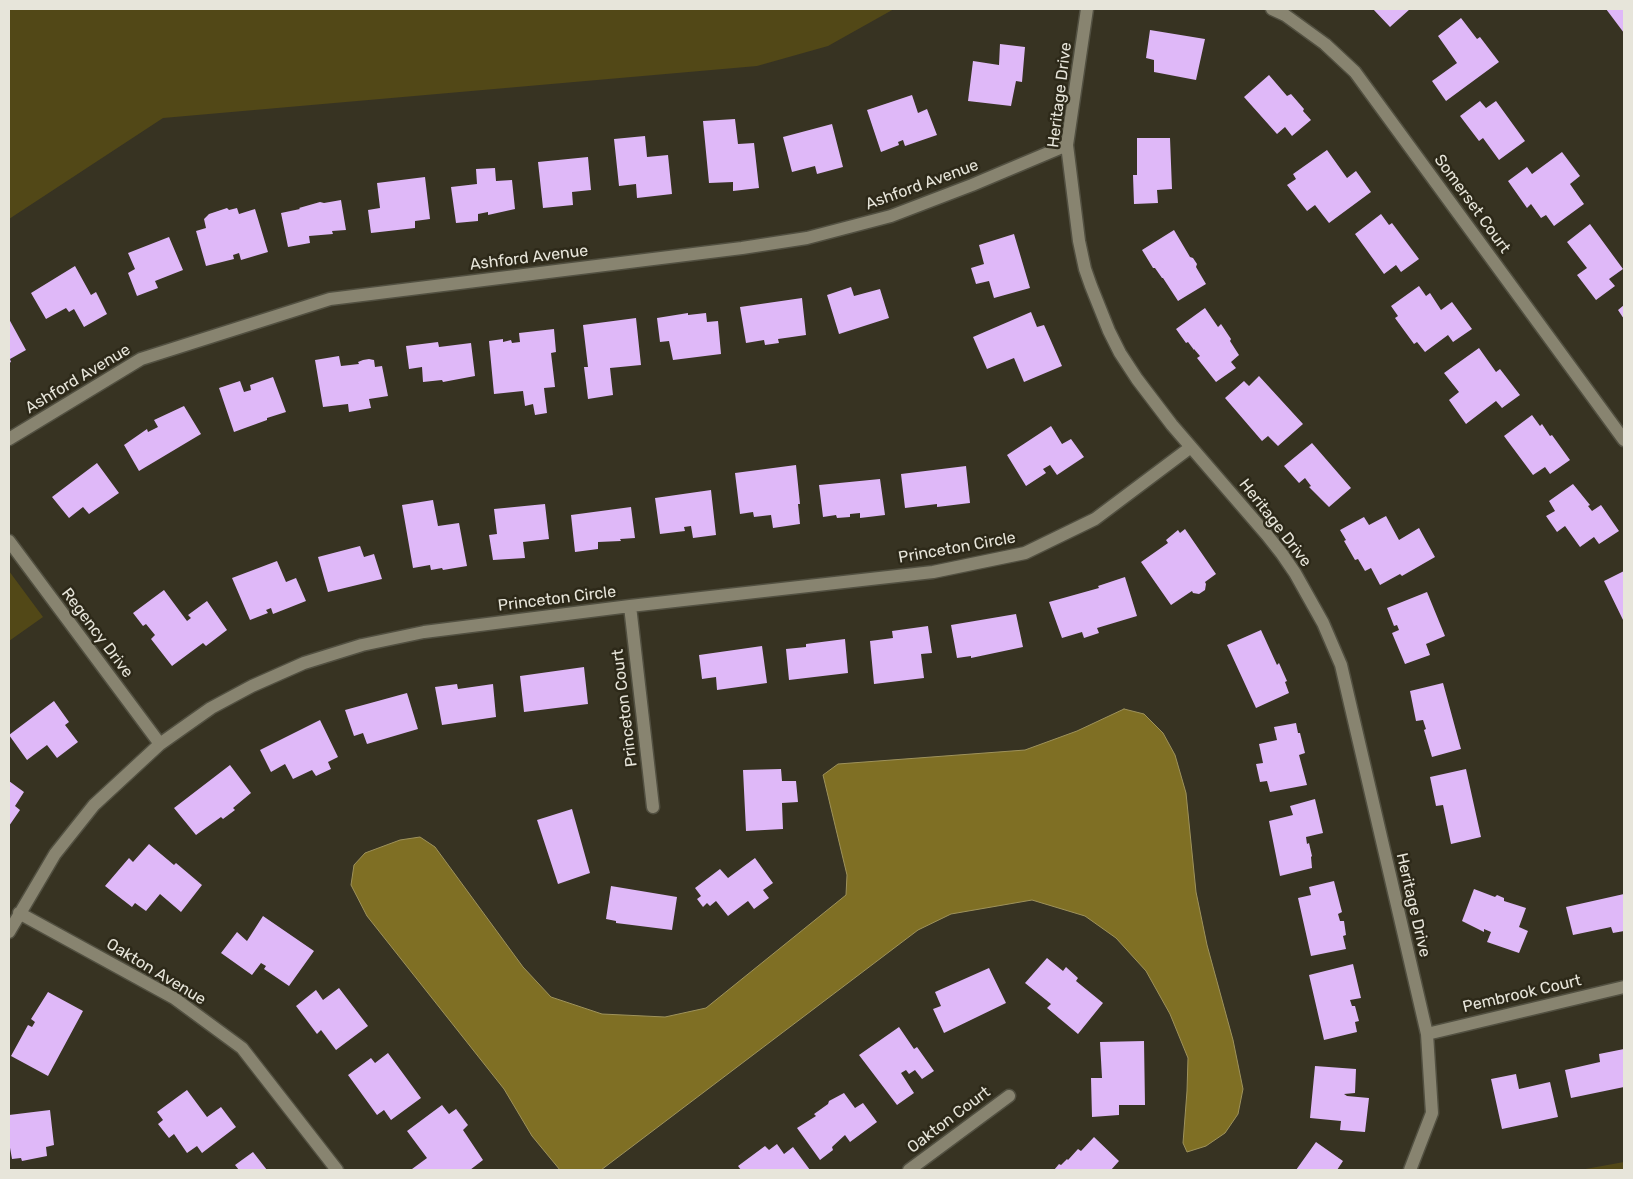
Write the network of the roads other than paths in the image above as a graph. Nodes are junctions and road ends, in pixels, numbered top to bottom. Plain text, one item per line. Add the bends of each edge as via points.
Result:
1 (1087, 9) edge
2 (1272, 9) edge
3 (1067, 145) junction
4 (9, 439) edge
5 (1624, 440) edge
6 (1191, 447) junction
7 (9, 541) edge
8 (630, 606) junction
9 (160, 744) junction
10 (653, 807) dead end
11 (19, 913) junction
12 (9, 932) edge
13 (1624, 987) edge
14 (1427, 1034) junction
15 (1009, 1096) dead end
16 (337, 1170) edge
17 (909, 1170) edge
18 (1410, 1170) edge

1 - 3 street, Heritage Drive
2 - 5 street, Somerset Court via 1285,14 1325,44 1355,72
3 - 4 street, Ashford Avenue via 891,216 807,238 330,299 141,358
3 - 6 street, Heritage Drive via 1079,241 1101,313 1137,379
6 - 8 street, Princeton Circle via 1096,519 1025,553 933,572
6 - 14 street, Heritage Drive via 1267,535 1295,573 1323,623 1341,665
7 - 9 street, Regency Drive
8 - 9 street, Princeton Circle via 424,632 362,644 304,663 252,686 211,708
8 - 10 street, Princeton Court
9 - 11 street, Princeton Circle via 94,805 55,854
11 - 12 street, Princeton Circle
11 - 16 street, Oakton Avenue via 174,998 242,1048
13 - 14 street, Pembrook Court
14 - 18 street, Heritage Drive via 1432,1114
15 - 17 street, Oakton Court

